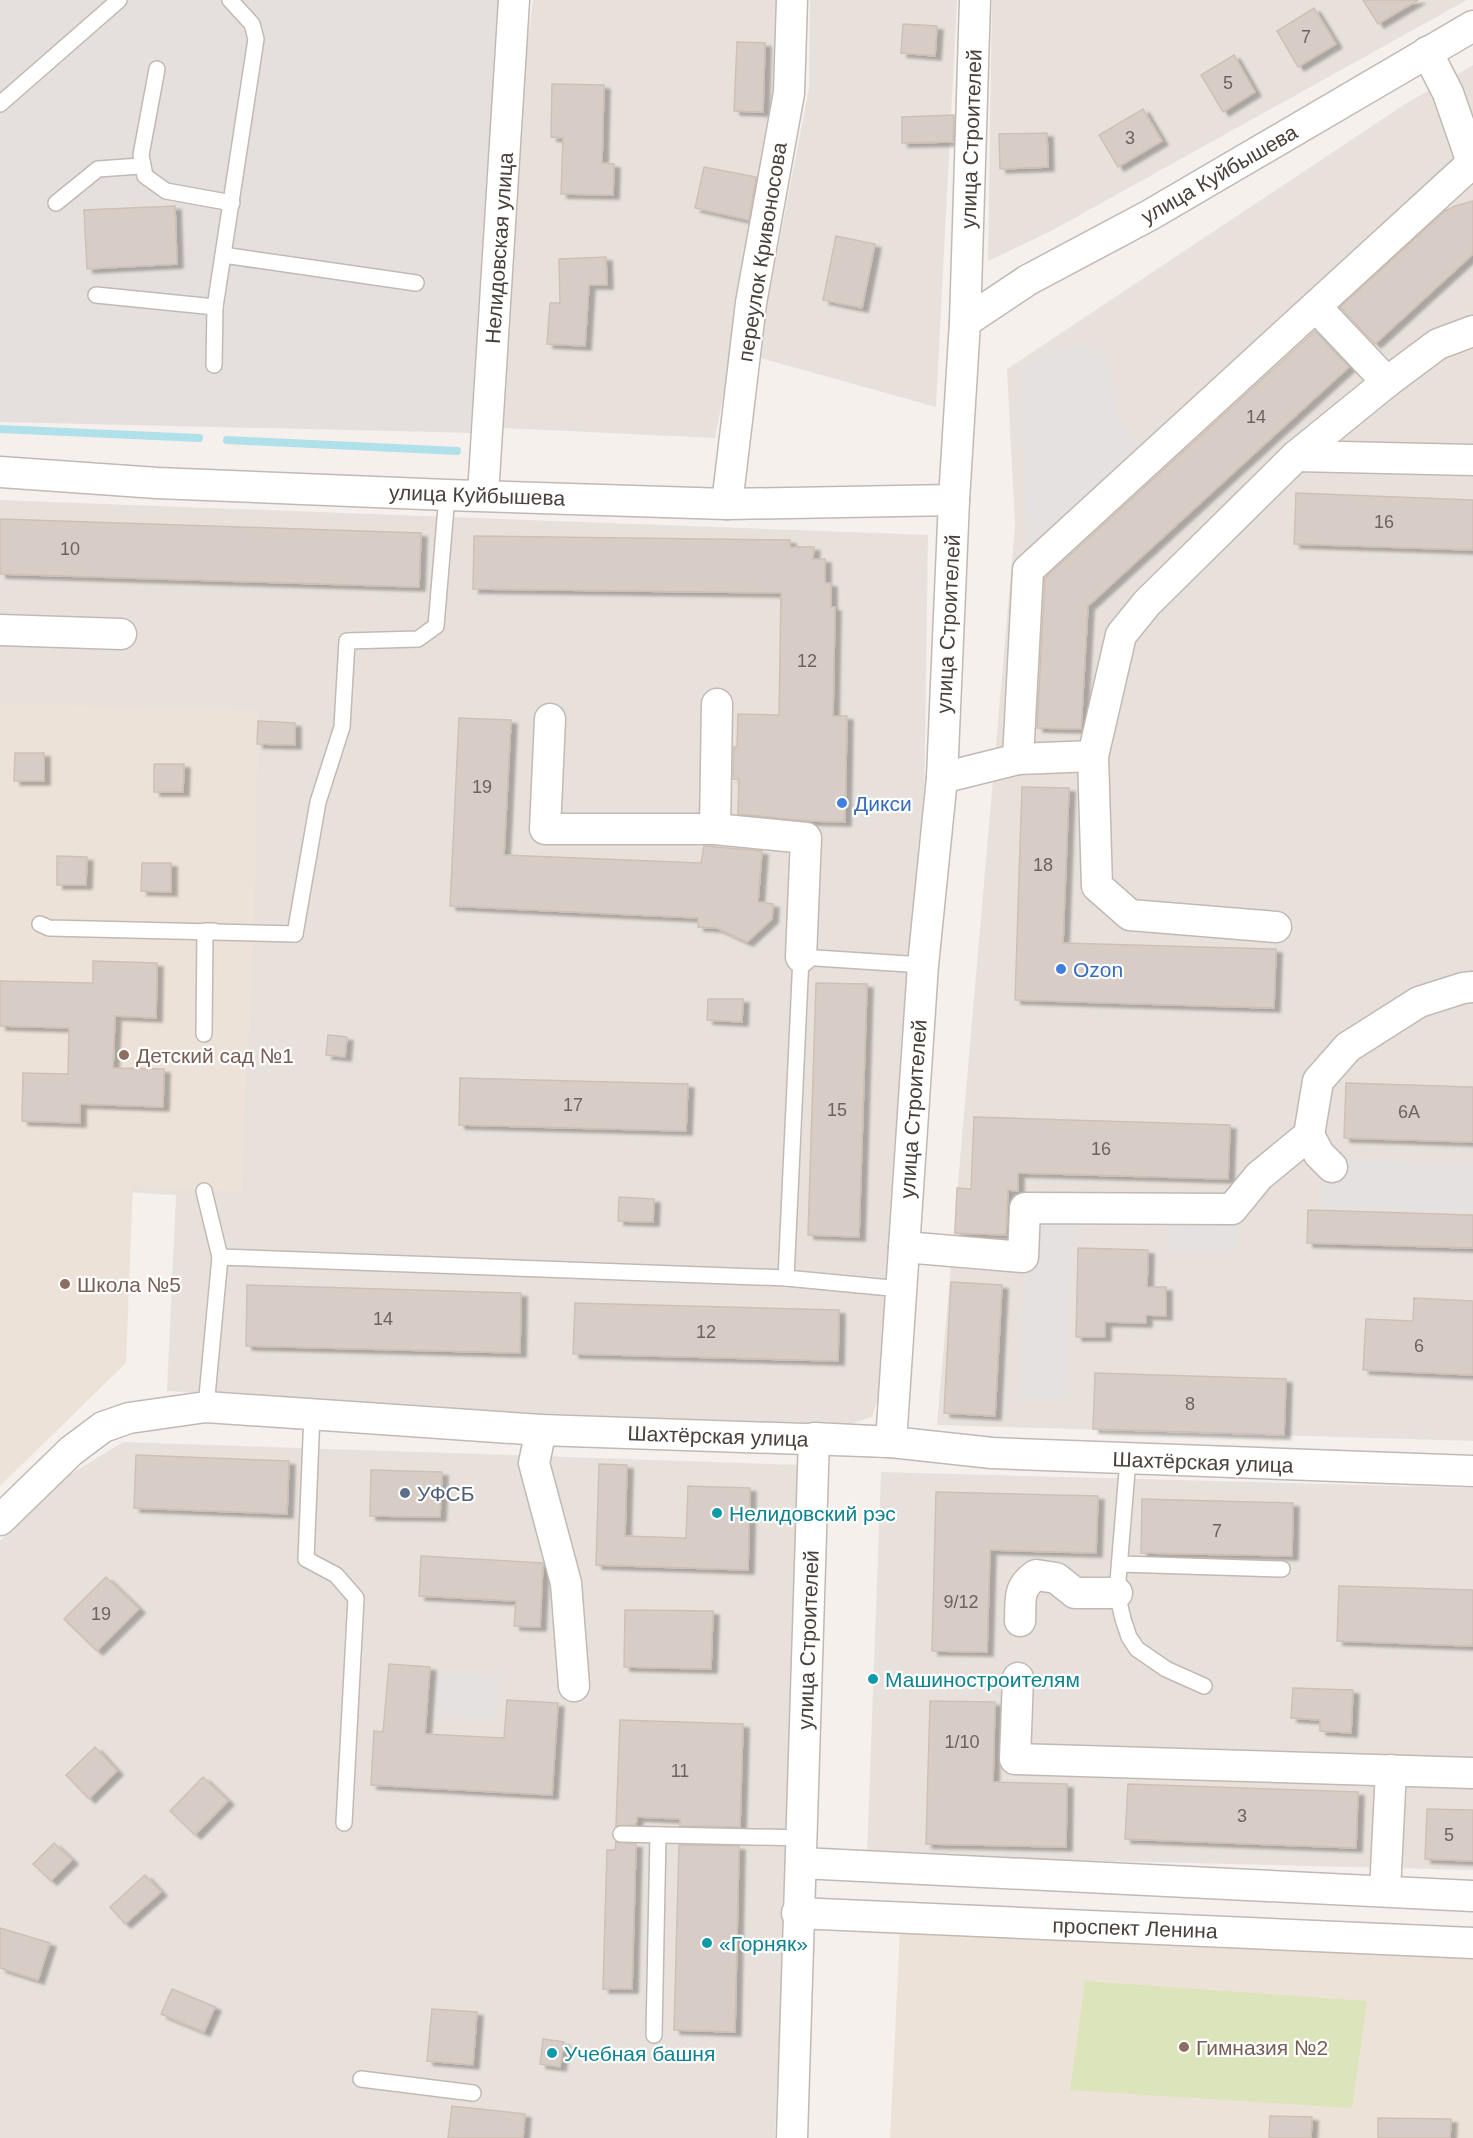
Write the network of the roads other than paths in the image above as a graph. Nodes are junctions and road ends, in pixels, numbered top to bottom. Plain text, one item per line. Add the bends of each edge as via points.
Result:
1 (119, 0) edge
2 (230, 0) edge
3 (514, 0) edge
4 (792, 0) edge
5 (975, 0) edge
6 (1473, 26) edge
7 (1427, 52) junction
8 (157, 69) dead end
9 (0, 104) edge
10 (1472, 165) edge
11 (141, 166) junction
12 (56, 203) dead end
13 (232, 203) junction
14 (223, 255) junction
15 (416, 283) dead end
16 (96, 295) dead end
17 (215, 307) junction
18 (1316, 307) junction
19 (965, 322) junction
20 (1473, 331) edge
21 (214, 365) dead end
22 (1387, 382) junction
23 (1296, 456) junction
24 (1473, 460) edge
25 (0, 472) edge
26 (447, 495) junction
27 (483, 495) junction
28 (954, 500) junction
29 (727, 504) junction
30 (0, 630) edge
31 (121, 634) dead end
32 (717, 704) dead end
33 (550, 719) dead end
34 (1093, 756) junction
35 (1018, 759) junction
36 (942, 778) junction
37 (715, 829) junction
38 (40, 924) dead end
39 (1276, 927) dead end
40 (205, 931) junction
41 (801, 957) junction
42 (923, 965) junction
43 (1473, 987) edge
44 (204, 1034) dead end
45 (1309, 1135) junction
46 (1332, 1167) dead end
47 (204, 1191) dead end
48 (904, 1247) junction
49 (220, 1257) junction
50 (786, 1278) junction
51 (901, 1289) junction
52 (206, 1407) junction
53 (312, 1414) junction
54 (541, 1430) junction
55 (814, 1438) junction
56 (891, 1442) junction
57 (1128, 1459) junction
58 (1473, 1471) edge
59 (0, 1520) edge
60 (1120, 1564) junction
61 (1282, 1569) dead end
62 (1117, 1593) junction
63 (1020, 1621) dead end
64 (1018, 1678) dead end
65 (574, 1686) dead end
66 (1204, 1686) dead end
67 (1391, 1770) junction
68 (1473, 1773) edge
69 (344, 1823) dead end
70 (621, 1834) dead end
71 (658, 1835) junction
72 (801, 1851) junction
73 (1385, 1892) junction
74 (1473, 1896) edge
75 (797, 1913) junction
76 (1473, 1943) edge
77 (654, 2035) dead end
78 (361, 2079) dead end
79 (473, 2093) dead end
80 (792, 2138) edge

1 - 9 lane
2 - 13 lane via 252,24 256,39
3 - 27 street, Нелидовская улица
4 - 29 street, переулок Кривоносова via 789,93 751,303
5 - 19 street, улица Строителей
6 - 7 street, улица Куйбышева
7 - 10 street via 1448,93
7 - 19 street, улица Куйбышева via 1150,215 1028,280
8 - 11 lane
10 - 18 street
11 - 12 lane via 98,169
11 - 13 lane via 145,176 166,191
13 - 14 lane
14 - 15 lane
14 - 17 lane
16 - 17 lane
17 - 21 lane
18 - 22 street
18 - 35 street via 1028,570
19 - 28 street, улица Строителей
20 - 22 street via 1438,344
22 - 23 street
23 - 24 street
23 - 34 street via 1147,603 1121,635
25 - 26 street, улица Куйбышева
26 - 27 street, улица Куйбышева
26 - 40 lane via 436,626 418,639 347,641 342,727 318,802 295,934
27 - 29 street, улица Куйбышева
28 - 29 street, улица Куйбышева
28 - 36 street, улица Строителей
30 - 31 street
32 - 37 street
33 - 37 street via 545,829
34 - 35 street
34 - 39 street via 1097,886 1130,915
35 - 36 street
36 - 42 street, улица Строителей
37 - 41 street via 806,838
38 - 40 lane via 49,928
40 - 44 lane
41 - 42 lane
41 - 50 lane
42 - 48 street, улица Строителей
43 - 45 street via 1419,1002 1348,1047 1318,1081
45 - 46 street
45 - 48 street via 1259,1176 1232,1209 1025,1209 1023,1257
47 - 49 lane
48 - 51 street, улица Строителей
49 - 50 lane
49 - 52 lane
50 - 51 lane
51 - 56 street, улица Строителей
52 - 53 street, Шахтёрская улица
52 - 59 street, Шахтёрская улица via 129,1418 103,1427 71,1451
53 - 54 street, Шахтёрская улица
53 - 69 lane via 306,1559 336,1575 356,1598
54 - 55 street, Шахтёрская улица
54 - 65 street via 534,1463 566,1582
55 - 56 street
55 - 72 street, улица Строителей
56 - 57 street, Шахтёрская улица via 992,1453
57 - 58 street, Шахтёрская улица
57 - 60 lane
60 - 61 lane
60 - 62 lane
62 - 63 street via 1074,1593 1056,1578 1036,1575 1021,1591
62 - 66 lane via 1126,1628 1137,1649 1166,1669
64 - 67 street via 1015,1759
67 - 68 street
67 - 73 street
70 - 71 lane
71 - 72 lane
71 - 77 lane
72 - 73 street
72 - 75 street, улица Строителей
73 - 74 street
75 - 76 street, проспект Ленина
75 - 80 street, улица Строителей
78 - 79 lane

